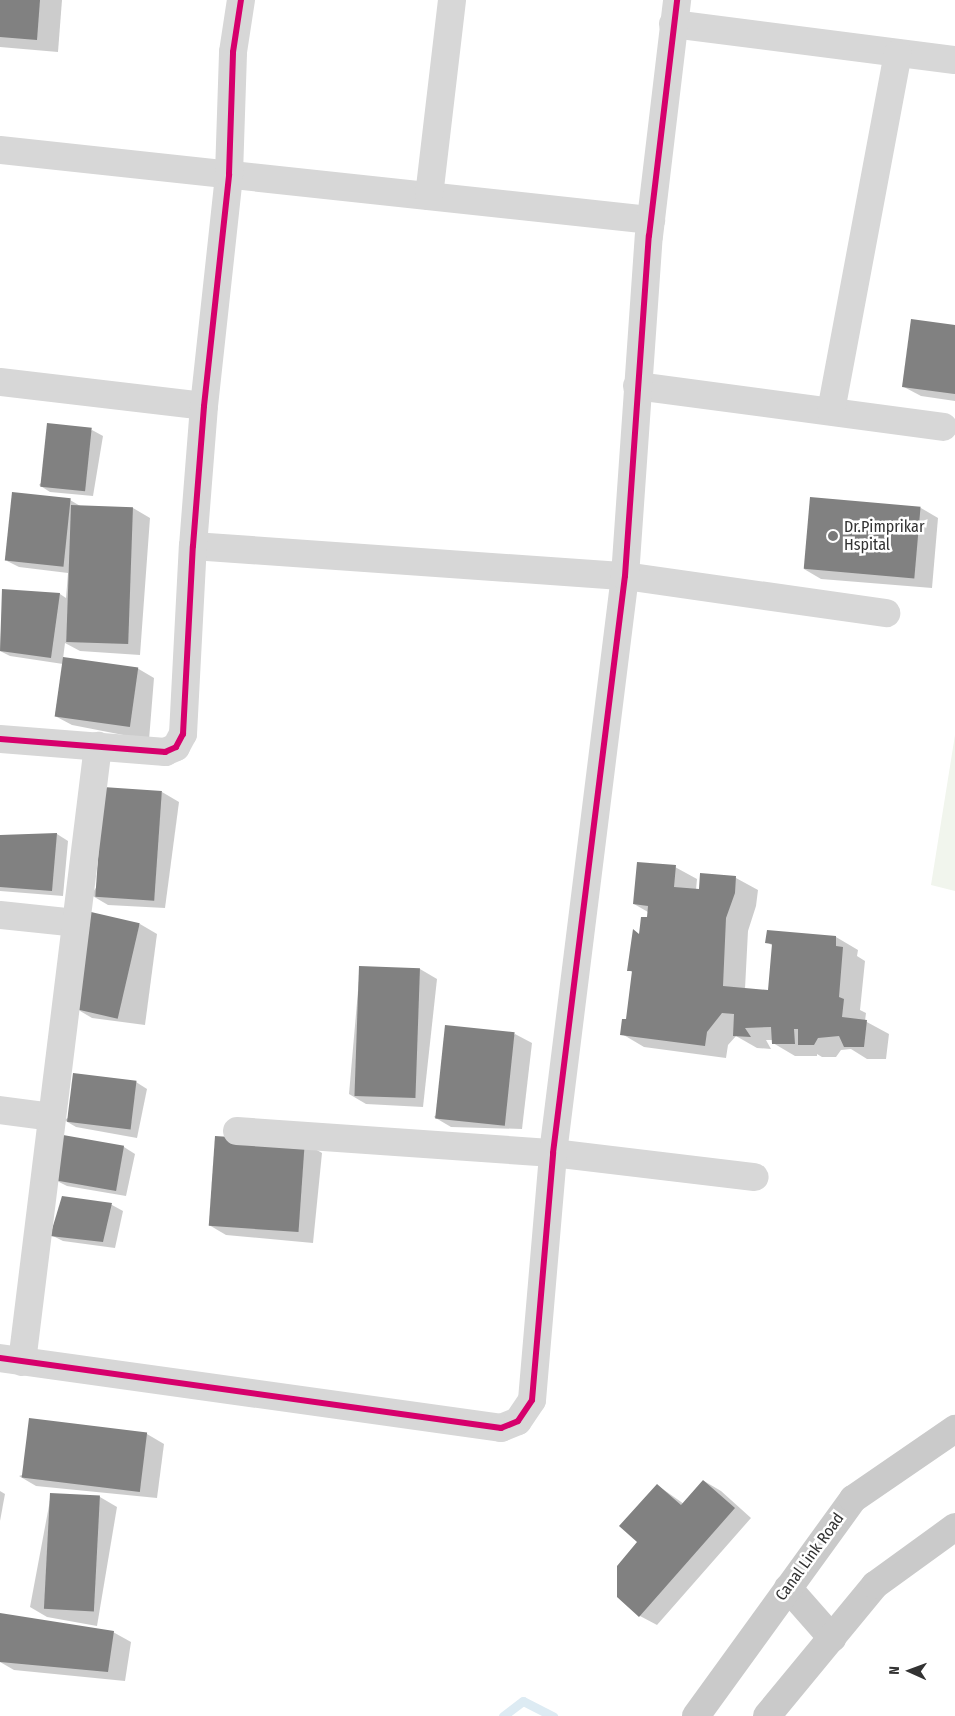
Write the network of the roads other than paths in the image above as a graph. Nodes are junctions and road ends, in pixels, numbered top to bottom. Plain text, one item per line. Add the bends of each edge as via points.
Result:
1 (241, 0) edge
2 (452, 0) edge
3 (675, 12) edge
4 (898, 53) junction
5 (955, 60) edge
6 (0, 150) edge
7 (229, 174) junction
8 (429, 196) junction
9 (651, 220) junction
10 (0, 382) edge
11 (637, 386) junction
12 (204, 406) junction
13 (831, 411) junction
14 (943, 427) dead end
15 (193, 546) junction
16 (625, 576) junction
17 (886, 613) dead end
18 (0, 740) edge
19 (98, 746) junction
20 (0, 915) edge
21 (76, 923) junction
22 (0, 1110) edge
23 (52, 1116) junction
24 (238, 1131) dead end
25 (553, 1153) junction
26 (755, 1177) dead end
27 (11, 1360) edge
28 (955, 1429) edge
29 (955, 1527) edge
30 (788, 1588) junction
31 (832, 1638) junction
32 (696, 1716) edge
33 (767, 1716) edge

1 - 7 street via 233,52
2 - 8 street
3 - 4 street
3 - 9 street
4 - 5 street
4 - 13 street
6 - 7 street
7 - 8 street
7 - 12 street
8 - 9 street
9 - 11 street
10 - 12 street
11 - 13 street
11 - 16 street
12 - 15 street
13 - 14 street
15 - 16 street
15 - 19 street via 183,734 176,747 165,752
16 - 17 street
16 - 25 street
18 - 19 street
19 - 21 street
20 - 21 street
21 - 23 street
22 - 23 street
23 - 27 street
24 - 25 street
25 - 26 street
25 - 27 street via 532,1400 518,1421 501,1428
28 - 30 main road, Canal Link Road via 853,1499
29 - 31 main road via 875,1585
30 - 31 main road
30 - 32 main road, Canal Link Road
31 - 33 main road

